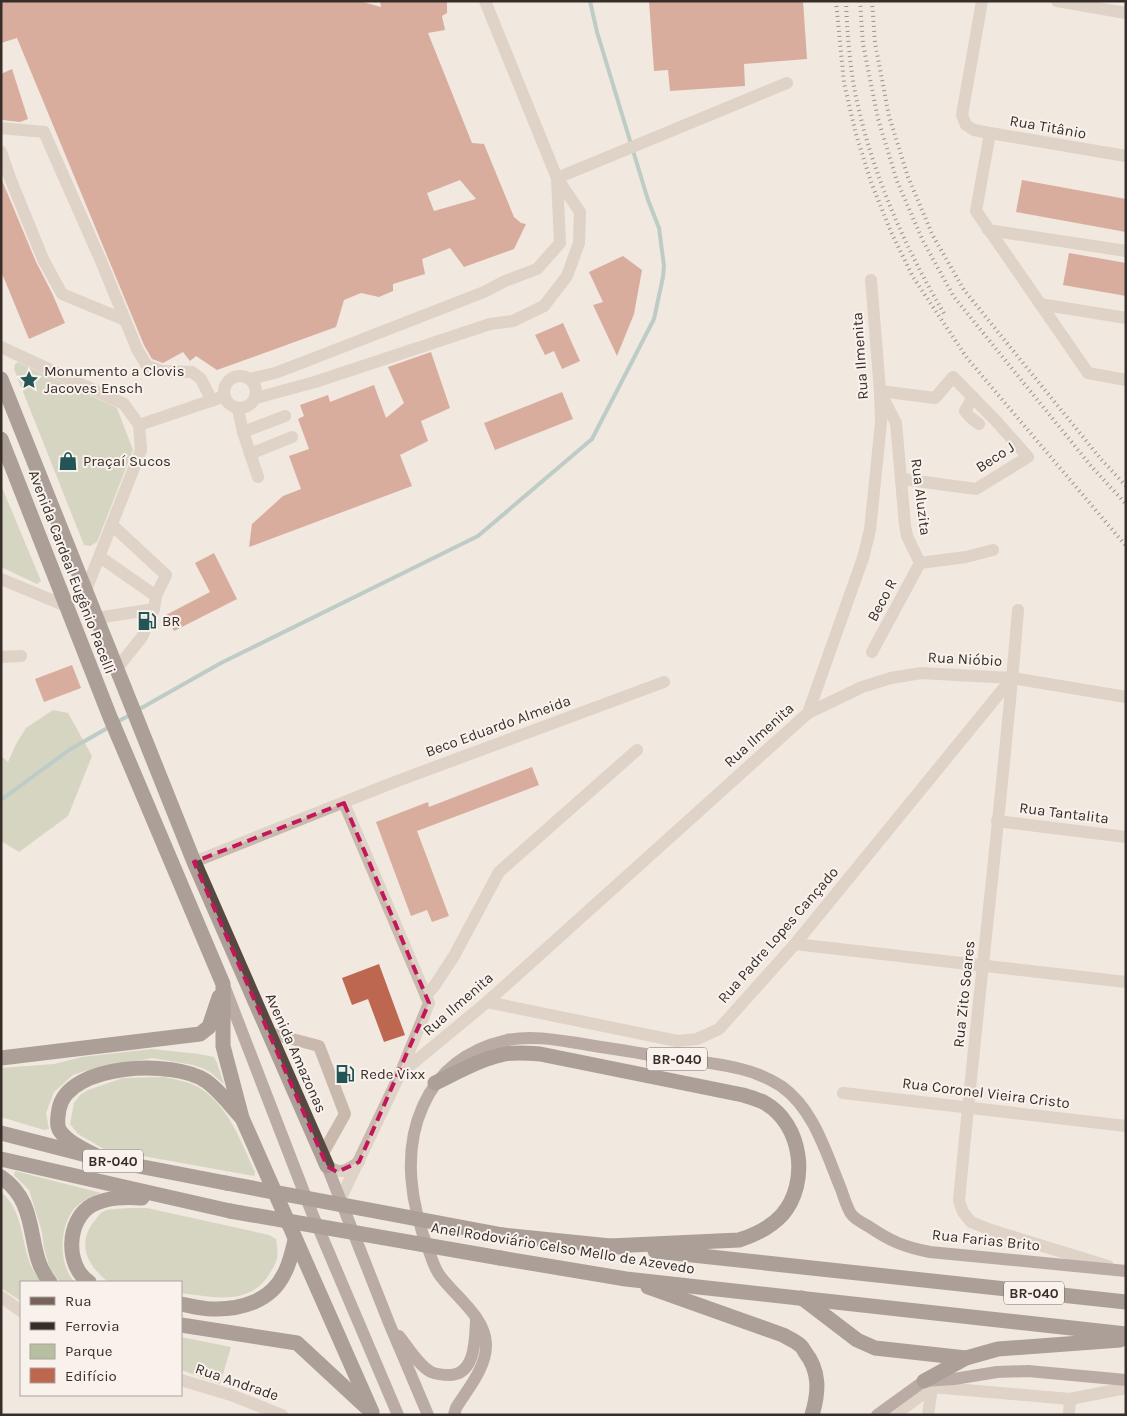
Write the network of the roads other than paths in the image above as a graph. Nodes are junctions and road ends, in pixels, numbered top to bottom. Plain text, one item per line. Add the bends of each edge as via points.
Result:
1 (485, 1) edge
2 (982, 1) edge
3 (1058, 1) edge
4 (1126, 12) edge
5 (787, 83) dead end
6 (1, 128) edge
7 (990, 133) junction
8 (1, 152) edge
9 (1126, 156) edge
10 (557, 178) junction
11 (988, 230) junction
12 (1126, 251) edge
13 (871, 280) dead end
14 (1040, 304) junction
15 (1126, 318) edge
16 (125, 320) junction
17 (1, 347) edge
18 (304, 362) junction
19 (1, 379) edge
20 (249, 379) junction
21 (1126, 380) edge
22 (315, 382) junction
23 (880, 391) junction
24 (224, 394) junction
25 (973, 397) junction
26 (256, 398) junction
27 (212, 401) junction
28 (238, 409) junction
29 (285, 416) dead end
30 (979, 424) dead end
31 (138, 425) junction
32 (243, 432) junction
33 (292, 437) dead end
34 (1, 439) edge
35 (250, 454) junction
36 (258, 477) dead end
37 (902, 479) junction
38 (112, 526) junction
39 (993, 550) dead end
40 (100, 556) junction
41 (920, 563) junction
42 (1, 579) edge
43 (86, 590) junction
44 (155, 602) junction
45 (66, 606) junction
46 (1018, 610) dead end
47 (97, 618) junction
48 (872, 652) dead end
49 (21, 656) dead end
50 (1, 657) edge
51 (118, 667) junction
52 (1012, 678) junction
53 (664, 682) dead end
54 (1126, 697) edge
55 (132, 705) joint
56 (808, 713) junction
57 (637, 750) dead end
58 (344, 803) junction
59 (998, 821) junction
60 (1126, 837) edge
61 (194, 862) junction
62 (795, 944) junction
63 (984, 966) junction
64 (1126, 982) edge
65 (223, 984) junction
66 (426, 996) junction
67 (487, 1002) junction
68 (269, 1033) junction
69 (1, 1058) edge
70 (400, 1074) junction
71 (435, 1083) junction
72 (843, 1093) dead end
73 (967, 1108) junction
74 (242, 1118) junction
75 (1126, 1126) edge
76 (1, 1133) edge
77 (1, 1159) edge
78 (102, 1159) junction
79 (324, 1160) junction
80 (359, 1162) junction
81 (1, 1177) edge
82 (340, 1200) junction
83 (211, 1206) junction
84 (295, 1240) junction
85 (610, 1246) junction
86 (1123, 1270) edge
87 (626, 1279) junction
88 (50, 1281) edge
89 (87, 1281) edge
90 (1, 1297) edge
91 (801, 1297) junction
92 (1126, 1302) edge
93 (182, 1304) edge
94 (20, 1310) edge
95 (476, 1317) junction
96 (389, 1323) junction
97 (182, 1325) edge
98 (1126, 1334) edge
99 (1126, 1339) edge
100 (966, 1358) junction
101 (182, 1380) edge
102 (1126, 1380) edge
103 (928, 1384) junction
104 (1126, 1388) edge
105 (1070, 1400) junction
106 (373, 1413) edge
107 (282, 1415) edge
108 (398, 1415) edge
109 (428, 1415) edge
110 (454, 1415) edge
111 (812, 1415) edge
112 (877, 1415) edge
113 (895, 1415) edge
114 (928, 1415) edge
115 (1069, 1415) edge

1 - 10 street
2 - 7 street, Rua Titânio via 962,115 966,125
3 - 4 street
5 - 10 street
6 - 16 street via 44,132
7 - 9 street, Rua Titânio
7 - 11 street via 976,211
8 - 16 street via 43,259 62,294
10 - 18 street via 560,242 538,269
10 - 22 street via 580,212 579,243 568,276 544,306 513,321 490,324
11 - 12 street
11 - 14 street
13 - 23 street, Rua Ilmenita
14 - 15 street
14 - 21 street via 1088,373
16 - 27 street via 147,366 162,371 192,372 201,380
17 - 31 street via 124,404
18 - 20 street
18 - 22 street
19 - 43 highway, Avenida Cardeal Eugênio Pacelli
20 - 24 street via 242,376 229,380
20 - 26 street via 254,384
22 - 26 street
23 - 25 street via 935,398 954,377
23 - 37 street, Rua Aluzita via 896,424
23 - 56 street, Rua Ilmenita via 870,530
24 - 27 street
24 - 28 street via 226,401
25 - 30 street via 965,411
25 - 37 street, Beco J via 1028,457 976,489
26 - 28 street via 252,404
27 - 31 street
28 - 32 street
29 - 32 street
31 - 38 street via 141,450
32 - 35 street
33 - 35 street
34 - 45 highway, Avenida Cardeal Eugênio Pacelli
35 - 36 street
37 - 41 street, Rua Aluzita via 907,536
38 - 40 street
38 - 44 street via 166,575
39 - 41 street
40 - 43 street
40 - 44 street
41 - 48 street, Beco R
42 - 45 street
43 - 47 highway, Avenida Cardeal Eugênio Pacelli
44 - 47 street
44 - 51 street via 142,637
45 - 65 highway, Avenida Cardeal Eugênio Pacelli
46 - 52 street, Rua Zito Soares
47 - 51 highway, Avenida Cardeal Eugênio Pacelli
49 - 50 street
51 - 55 highway, Avenida Cardeal Eugênio Pacelli
52 - 54 street, Rua Nióbio
52 - 56 street, Rua Nióbio via 921,673 890,678 862,687
52 - 59 street, Rua Zito Soares
52 - 62 street, Rua Padre Lopes Cançado
53 - 58 street, Beco Eduardo Almeida
55 - 61 highway, Avenida Amazonas
56 - 67 street, Rua Ilmenita
57 - 66 street via 499,872 454,956
58 - 61 street, Beco Eduardo Almeida
58 - 66 street
59 - 60 street, Rua Tantalita
59 - 63 street, Rua Zito Soares
61 - 68 highway, Avenida Amazonas
62 - 63 street
62 - 67 street, Rua Padre Lopes Cançado via 719,1029 697,1039 676,1041
63 - 64 street
63 - 73 street, Rua Zito Soares
65 - 69 highway via 209,1027 200,1034
65 - 74 highway via 224,1046
65 - 108 main road via 312,1213
66 - 70 street via 429,1003
67 - 70 street, Rua Ilmenita
68 - 79 highway, Avenida Amazonas
68 - 79 street via 319,1046 345,1114
70 - 80 street
71 - 85 highway via 495,1057 512,1053 540,1054 743,1094 764,1102 787,1125 798,1153 795,1190 782,1215 763,1230 739,1240
71 - 86 main road, Rua Farias Brito / BR-040 via 453,1064 475,1050 526,1038 558,1040 742,1069 778,1084 792,1096 818,1134 852,1215 885,1237 907,1247 930,1252
71 - 95 main road, BR-040 via 418,1117 410,1149 414,1198 421,1232 438,1275
72 - 73 street, Rua Coronel Vieira Cristo
73 - 75 street, Rua Coronel Vieira Cristo
73 - 86 street, Rua Zito Soares via 959,1201 971,1222
74 - 78 highway via 206,1081 190,1074 156,1067 103,1074 72,1087 60,1102 58,1119 59,1130 67,1138
74 - 84 highway
76 - 78 highway, Anel Rodoviário Celso Mello de Azevedo / BR-040
77 - 83 highway, Anel Rodoviário Celso Mello de Azevedo / BR-040
78 - 85 highway, Anel Rodoviário Celso Mello de Azevedo / BR-040, bridge via 503,1235
79 - 80 street via 337,1172 346,1171
79 - 82 main road, Avenida Amazonas
80 - 82 street
81 - 88 highway via 17,1191 25,1205 38,1257
82 - 96 main road, Avenida Amazonas
83 - 87 highway, Anel Rodoviário Celso Mello de Azevedo / BR-040, bridge
83 - 89 highway via 123,1197 91,1206 74,1229 71,1248 74,1262 82,1278
84 - 93 highway via 284,1276 268,1295 242,1308 211,1310
84 - 106 highway
85 - 92 highway, Anel Rodoviário Celso Mello de Azevedo / BR-040
87 - 91 highway, Anel Rodoviário Celso Mello de Azevedo / BR-040
87 - 111 highway via 799,1343 816,1369 817,1400
90 - 94 street
91 - 98 highway, Anel Rodoviário Celso Mello de Azevedo / BR-040
91 - 100 highway via 856,1340 876,1348
95 - 96 main road via 472,1357 456,1374 446,1375 430,1372 423,1366
95 - 110 main road, BR-040 via 484,1333 486,1353
96 - 109 main road, Avenida Amazonas
97 - 106 highway via 297,1343
99 - 100 highway via 998,1350
100 - 103 highway
101 - 107 street, Rua Andrade
102 - 103 main road via 1028,1371 997,1372
103 - 105 street
103 - 112 main road
103 - 113 street
103 - 114 street
104 - 105 street
105 - 115 street

